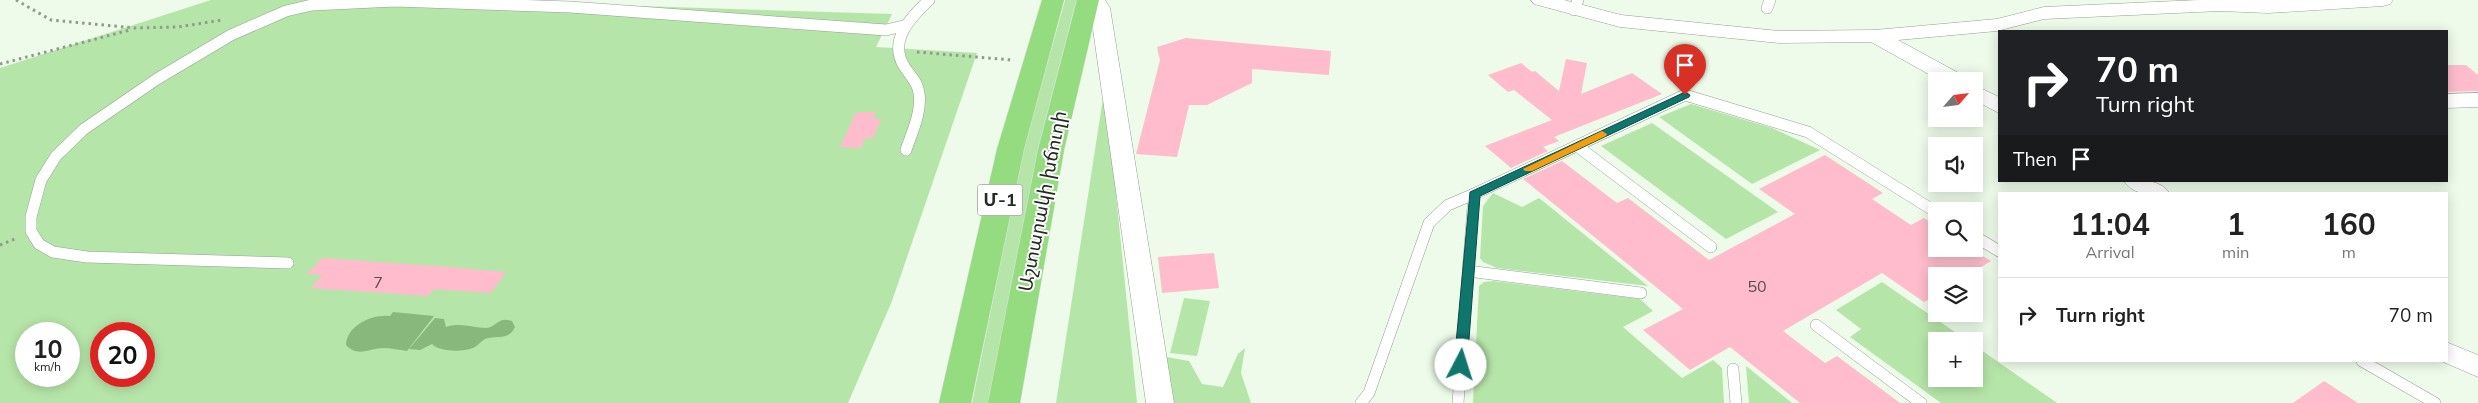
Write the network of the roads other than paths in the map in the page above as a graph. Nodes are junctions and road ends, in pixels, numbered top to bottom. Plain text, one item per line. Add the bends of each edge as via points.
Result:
1 (292, 0) edge
2 (929, 0) edge
3 (1053, 0) edge
4 (1088, 0) edge
5 (1095, 0) edge
6 (1541, 0) edge
7 (2383, 0) edge
8 (1576, 5) edge
9 (286, 11) junction
10 (903, 26) junction
11 (1876, 36) junction
12 (1940, 72) edge
13 (1983, 97) edge
14 (2478, 100) edge
15 (2448, 101) edge
16 (1998, 105) edge
17 (1576, 146) junction
18 (906, 150) dead end
19 (2138, 182) edge
20 (2155, 192) edge
21 (1474, 194) junction
22 (1928, 207) edge
23 (1983, 241) edge
24 (1711, 247) dead end
25 (1998, 250) edge
26 (288, 263) dead end
27 (1468, 272) junction
28 (1641, 293) dead end
29 (1816, 325) dead end
30 (2448, 353) edge
31 (2364, 362) edge
32 (2478, 367) edge
33 (1732, 369) dead end
34 (955, 403) edge
35 (1004, 403) edge
36 (1160, 403) edge
37 (1361, 403) edge
38 (1458, 403) edge
39 (1736, 403) edge
40 (1921, 403) edge
41 (2435, 403) edge

1 - 9 lane
2 - 10 lane
3 - 34 highway, Աշտարակի խճուղի / Մ-1 via 1033,62
4 - 35 highway, Աշտարակի խճուղի / Մ-1 via 1066,80
5 - 36 street via 1100,8 1111,73
6 - 8 street
7 - 11 street via 2268,7 2220,5 2044,13 1996,24
8 - 11 street via 1620,21 1679,29 1779,37
9 - 10 lane via 347,2 395,1 670,13 886,30
9 - 26 lane via 230,35 157,79 84,129 56,156 41,180 31,217 31,232 39,244 53,252 86,257
10 - 18 lane via 898,51 902,64 919,88 920,101
11 - 12 street
13 - 16 street
14 - 15 street
17 - 21 lane
17 - 22 lane via 1685,95 1808,132
17 - 24 lane
19 - 20 street
21 - 27 lane
21 - 37 lane via 1448,205 1429,223 1369,393
23 - 25 lane
27 - 28 lane
27 - 38 lane
29 - 40 lane
30 - 32 street
31 - 41 lane
33 - 39 lane

